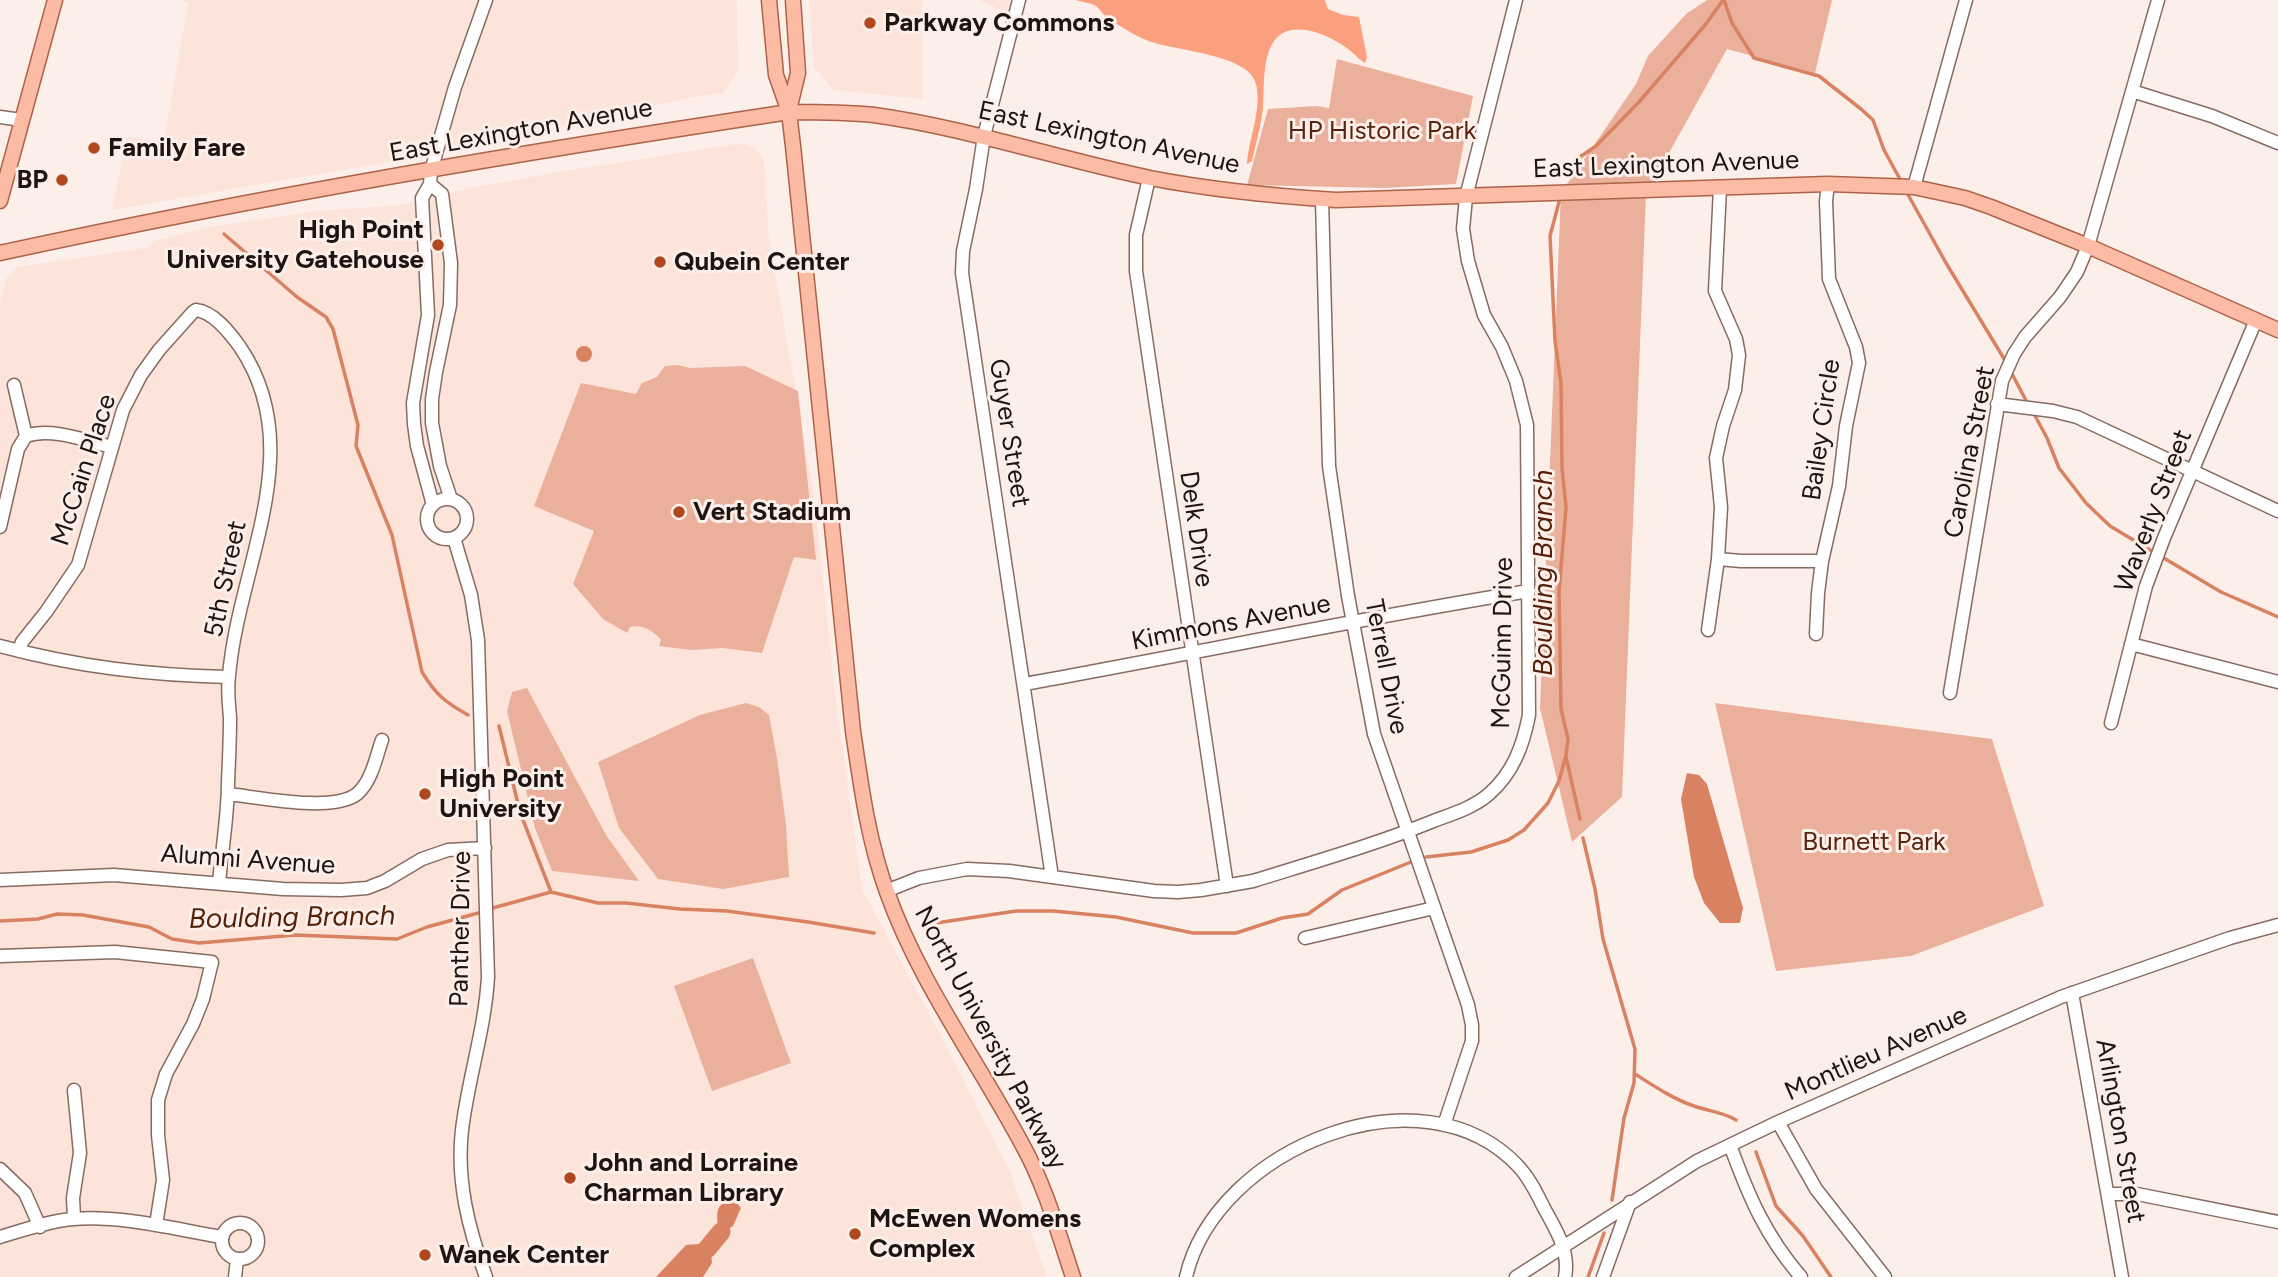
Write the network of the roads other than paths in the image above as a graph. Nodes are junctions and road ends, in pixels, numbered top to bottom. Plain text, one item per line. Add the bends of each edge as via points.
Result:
1 (55, 0) edge
2 (486, 0) edge
3 (769, 0) edge
4 (793, 0) edge
5 (1019, 0) edge
6 (1516, 0) edge
7 (1965, 0) edge
8 (2158, 0) edge
9 (2132, 91) junction
10 (789, 112) junction
11 (0, 117) edge
12 (21, 120) junction
13 (984, 136) junction
14 (2278, 143) edge
15 (431, 177) junction
16 (1149, 178) junction
17 (1828, 184) junction
18 (1914, 187) junction
19 (1720, 188) junction
20 (1466, 197) junction
21 (1322, 199) junction
22 (0, 201) edge
23 (2088, 246) junction
24 (0, 253) edge
25 (200, 310) joint
26 (2256, 320) junction
27 (2278, 330) edge
28 (14, 385) dead end
29 (1997, 404) junction
30 (26, 436) junction
31 (112, 447) junction
32 (2192, 471) junction
33 (451, 499) junction
34 (433, 505) junction
35 (2278, 512) edge
36 (0, 527) edge
37 (454, 538) junction
38 (1718, 559) junction
39 (1822, 561) junction
40 (1529, 592) junction
41 (1353, 622) junction
42 (1708, 630) dead end
43 (1816, 634) dead end
44 (2131, 644) junction
45 (0, 646) edge
46 (19, 651) junction
47 (1192, 654) junction
48 (228, 677) junction
49 (2278, 682) edge
50 (1024, 684) junction
51 (1950, 692) dead end
52 (2112, 723) dead end
53 (382, 740) dead end
54 (228, 794) junction
55 (1407, 832) junction
56 (485, 848) junction
57 (1052, 877) junction
58 (0, 880) edge
59 (219, 883) junction
60 (1227, 886) junction
61 (887, 891) junction
62 (1434, 908) junction
63 (2278, 925) edge
64 (1305, 938) dead end
65 (0, 956) edge
66 (2072, 993) junction
67 (74, 1090) dead end
68 (1778, 1122) junction
69 (1444, 1125) junction
70 (1730, 1145) junction
71 (0, 1170) edge
72 (2109, 1194) junction
73 (1630, 1202) junction
74 (74, 1219) junction
75 (2278, 1222) edge
76 (156, 1225) junction
77 (40, 1227) junction
78 (0, 1237) edge
79 (222, 1237) junction
80 (1564, 1247) junction
81 (237, 1259) junction
82 (235, 1277) edge
83 (486, 1277) edge
84 (1073, 1277) edge
85 (1186, 1277) edge
86 (1516, 1277) edge
87 (1565, 1277) edge
88 (1603, 1277) edge
89 (1801, 1277) edge
90 (1885, 1277) edge
91 (2122, 1277) edge

1 - 12 main road
2 - 15 street via 455,87
3 - 10 main road, North University Parkway via 776,75
4 - 10 main road, North University Parkway via 798,73
5 - 13 street, Guyer Street
6 - 20 street, McGuinn Drive
7 - 18 street
8 - 9 street, Carolina Street
9 - 14 street
9 - 23 street, Carolina Street
10 - 13 main road, East Lexington Avenue via 875,116
10 - 15 main road, East Lexington Avenue via 574,145
10 - 61 main road, North University Parkway via 853,732 866,818
11 - 12 street
12 - 22 main road
13 - 16 main road, East Lexington Avenue
13 - 50 street, Guyer Street via 962,273
15 - 24 main road, East Lexington Avenue via 107,230
15 - 33 street via 442,194 451,263 450,305 432,399 435,443
15 - 34 street via 422,198 428,322 413,403 417,446
16 - 21 main road, East Lexington Avenue
16 - 47 street, Delk Drive via 1136,235 1136,271
17 - 18 main road, East Lexington Avenue
17 - 19 main road, East Lexington Avenue
17 - 39 street, Bailey Circle via 1829,279 1859,363
18 - 23 main road, East Lexington Avenue via 1965,198
19 - 20 main road, East Lexington Avenue
19 - 38 street via 1715,291 1739,355 1735,390 1716,458 1721,507
20 - 21 main road, East Lexington Avenue
20 - 40 street, McGuinn Drive via 1463,229 1468,261 1484,315 1516,381 1527,425
21 - 41 street, Terrell Drive via 1329,466
23 - 26 main road, East Lexington Avenue
23 - 29 street, Carolina Street via 2060,298 2014,354
25 - 31 street, McCain Place via 193,312 141,375 123,410
25 - 48 street, 5th Street via 232,335 244,354 266,399 271,433 268,497 243,593
26 - 27 main road, East Lexington Avenue
26 - 32 street, Waverly Street
28 - 30 street
29 - 32 street via 2077,417
29 - 51 street, Carolina Street
30 - 31 street via 42,432
30 - 36 street via 18,449
31 - 46 street, McCain Place via 78,565
32 - 35 street
32 - 44 street, Waverly Street via 2146,586
33 - 34 street
33 - 37 street via 462,506 467,517 464,530
34 - 37 street via 427,517 430,530 441,538
37 - 56 street, Panther Drive via 478,640
38 - 39 street
38 - 42 street
39 - 43 street, Bailey Circle
40 - 41 street, Kimmons Avenue
40 - 55 street, McGuinn Drive via 1529,715 1517,759 1501,783 1476,805
41 - 47 street, Kimmons Avenue
41 - 55 street, Terrell Drive via 1374,734
44 - 49 street
44 - 52 street, Waverly Street
45 - 46 street
46 - 48 street via 125,672
47 - 50 street, Kimmons Avenue
47 - 60 street, Delk Drive
48 - 54 street, 5th Street
50 - 57 street, Guyer Street
53 - 54 street via 370,777 357,794 342,801
54 - 59 street, 5th Street
55 - 60 street, McGuinn Drive
55 - 62 street, Terrell Drive
56 - 59 street, Alumni Avenue via 431,855 367,888 308,890
56 - 83 street, Panther Drive via 487,992 462,1133 461,1184 471,1235
57 - 60 street, McGuinn Drive via 1154,891
57 - 61 street, McGuinn Drive via 968,869 919,878
58 - 59 street, Alumni Avenue via 114,875
61 - 84 main road, North University Parkway via 931,988 1023,1146
62 - 64 street
62 - 69 street, Terrell Drive via 1472,1025 1469,1052
63 - 66 street, Montlieu Avenue
65 - 76 street via 115,952 212,962 203,999 158,1100 163,1180
66 - 68 street, Montlieu Avenue
66 - 72 street, Arlington Street
67 - 74 street via 80,1153
68 - 70 street, Montlieu Avenue
68 - 90 street via 1816,1189
69 - 80 street via 1483,1139 1518,1165
69 - 85 street via 1415,1121 1356,1127 1269,1164 1210,1222
70 - 73 street, Montlieu Avenue
70 - 89 street via 1752,1203 1782,1255
71 - 77 street via 25,1193
72 - 75 street via 2137,1194
72 - 91 street, Arlington Street
73 - 80 street, Montlieu Avenue
73 - 88 street
74 - 76 street
74 - 77 street
76 - 79 street
77 - 78 street
79 - 81 street via 227,1254
79 - 81 street via 228,1227 238,1223 254,1230 257,1248 248,1257
80 - 86 street, Montlieu Avenue
80 - 87 street
81 - 82 street

